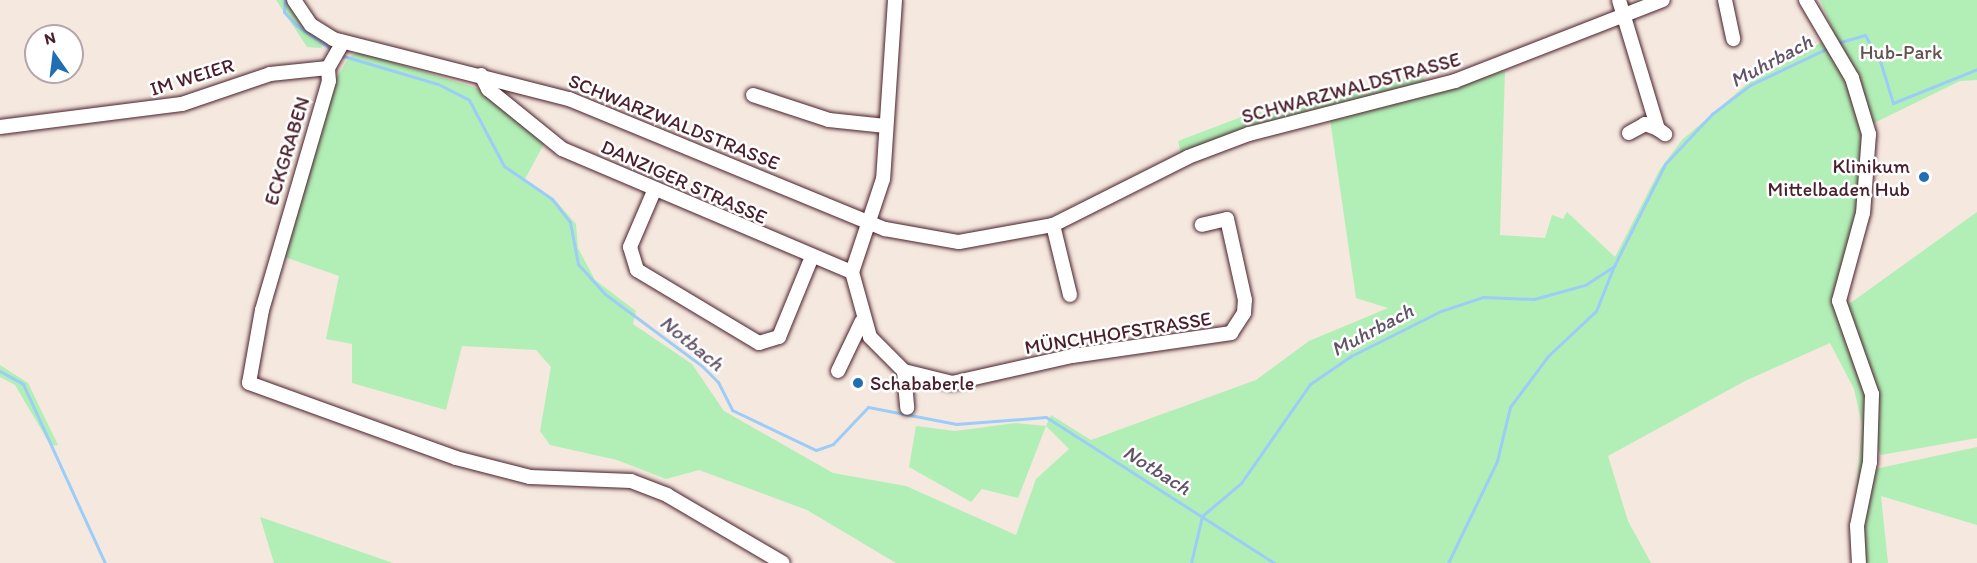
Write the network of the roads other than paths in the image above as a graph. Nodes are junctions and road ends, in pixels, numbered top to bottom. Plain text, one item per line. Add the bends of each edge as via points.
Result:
1 (294, 0) edge
2 (895, 0) edge
3 (1619, 0) edge
4 (1663, 0) edge
5 (1725, 0) edge
6 (1806, 0) edge
7 (1623, 15) junction
8 (1733, 39) dead end
9 (342, 46) junction
10 (331, 66) junction
11 (481, 75) junction
12 (529, 88) junction
13 (753, 95) dead end
14 (512, 108) junction
15 (886, 126) junction
16 (0, 127) edge
17 (1629, 132) dead end
18 (654, 191) junction
19 (871, 224) junction
20 (1053, 225) junction
21 (1202, 225) dead end
22 (811, 259) junction
23 (852, 272) junction
24 (1070, 295) dead end
25 (862, 321) junction
26 (904, 370) junction
27 (838, 371) dead end
28 (907, 408) dead end
29 (783, 563) edge
30 (1859, 563) edge

1 - 9 street, SCHWARZWALDSTRASSE via 311,25
2 - 15 street
3 - 7 street
4 - 7 street, SCHWARZWALDSTRASSE
5 - 8 street
6 - 30 street via 1839,55 1869,134 1863,213 1841,283 1842,320 1872,394 1870,462 1857,526
7 - 17 street via 1661,132 1646,124
7 - 20 street, SCHWARZWALDSTRASSE via 1455,81 1249,134 1188,157
9 - 10 street
9 - 11 street, SCHWARZWALDSTRASSE
10 - 16 street, IM WEIER via 270,74 160,109
10 - 29 street, ECKGRABEN via 279,244 249,383 456,458 530,477 631,481 667,495
11 - 12 street, SCHWARZWALDSTRASSE
11 - 14 street, DANZIGER STRASSE
12 - 14 street via 518,91
12 - 19 street, SCHWARZWALDSTRASSE via 569,99
13 - 15 street via 829,120
14 - 18 street, DANZIGER STRASSE via 562,149
15 - 19 street via 884,179
18 - 22 street, DANZIGER STRASSE
18 - 22 street via 630,247 637,270 759,343 778,337
19 - 20 street, SCHWARZWALDSTRASSE via 907,236 959,242
19 - 23 street
20 - 24 street
21 - 26 street, MÜNCHHOFSTRASSE via 1227,219 1245,300 1245,313 1232,333 1072,356 952,383
22 - 23 street, DANZIGER STRASSE
23 - 25 street
25 - 26 street
25 - 27 street
26 - 28 street

